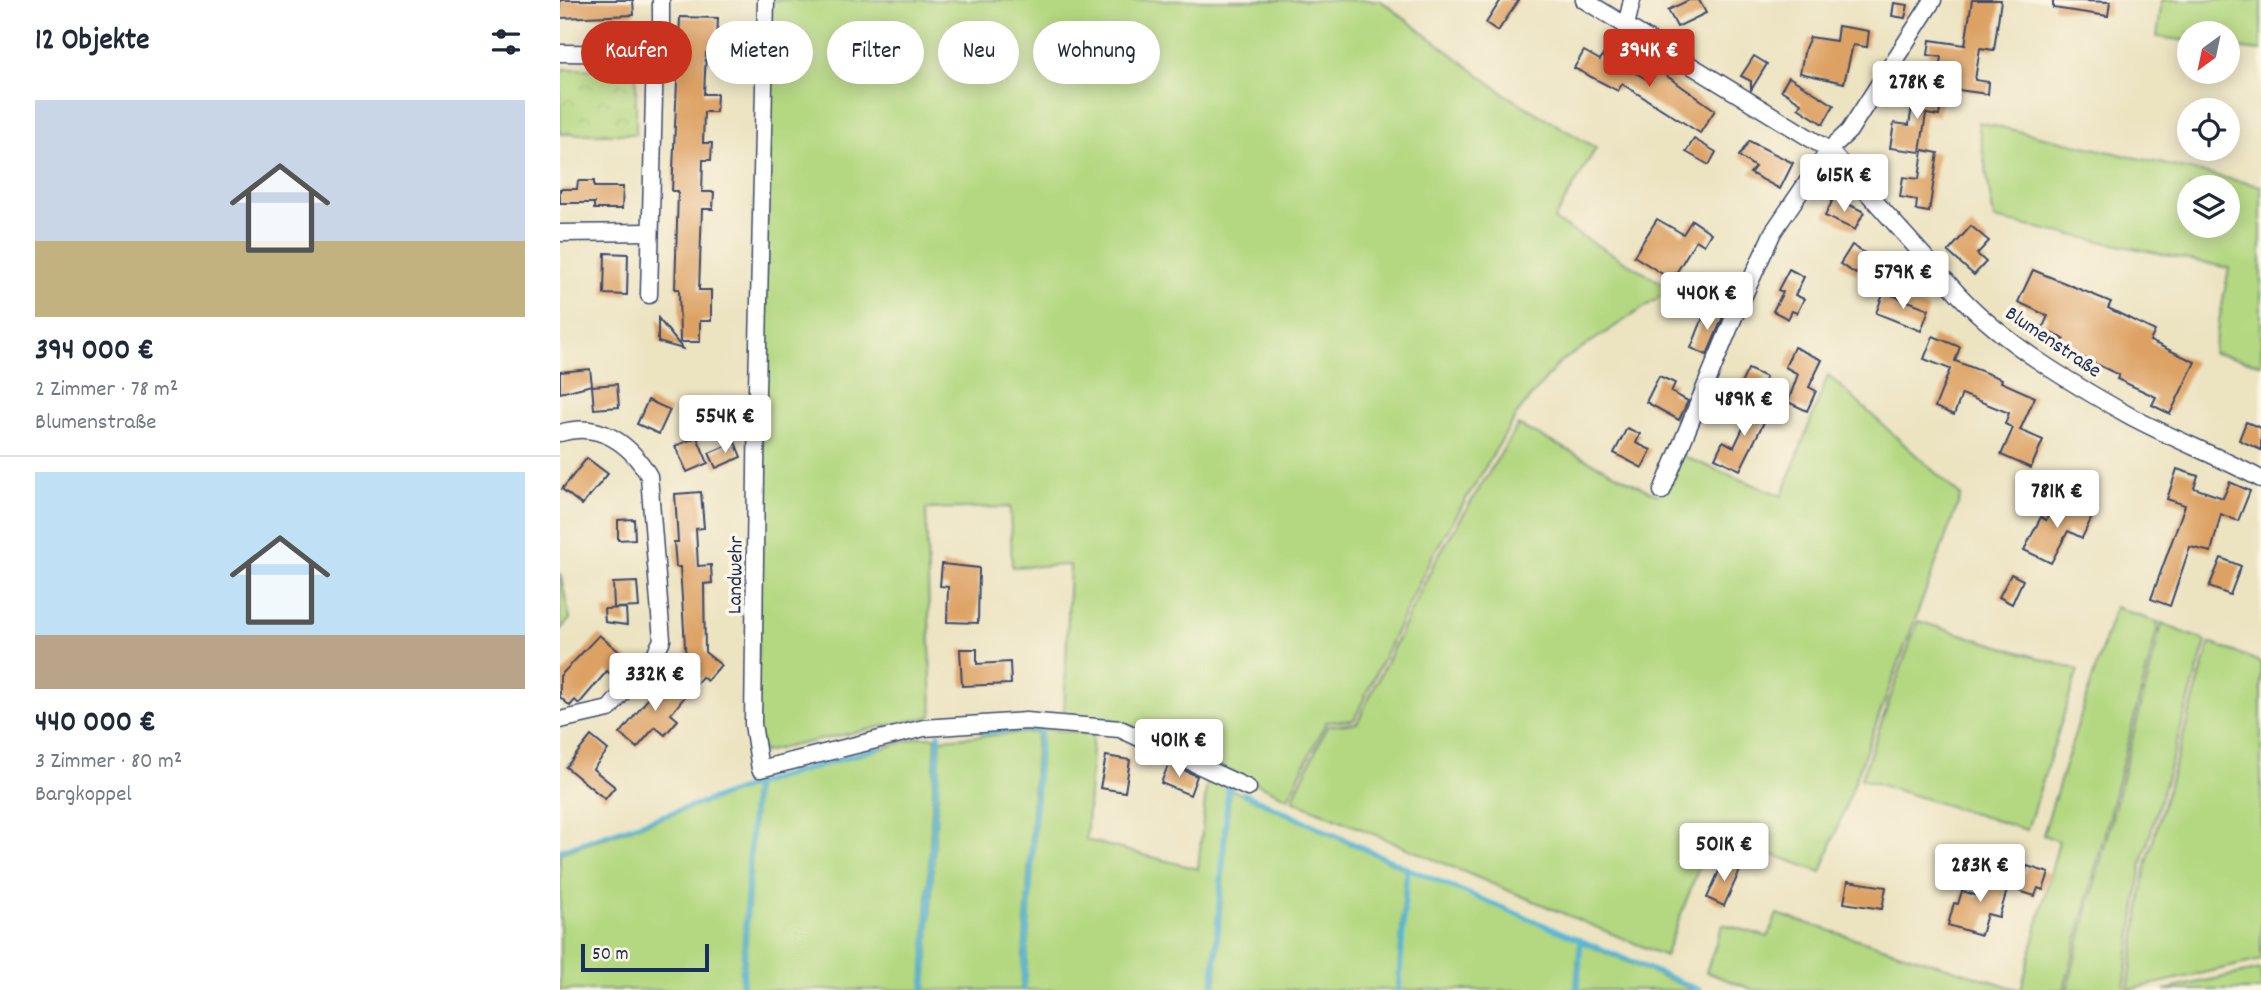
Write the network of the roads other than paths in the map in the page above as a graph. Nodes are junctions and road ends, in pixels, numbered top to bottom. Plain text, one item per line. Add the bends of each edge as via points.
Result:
1 (661, 0) edge
2 (766, 0) edge
3 (1584, 0) edge
4 (1632, 0) edge
5 (1933, 0) edge
6 (661, 21) edge
7 (1626, 26) junction
8 (560, 53) edge
9 (581, 53) edge
10 (654, 84) edge
11 (1829, 150) junction
12 (650, 232) junction
13 (560, 233) edge
14 (649, 295) dead end
15 (560, 433) edge
16 (2261, 479) edge
17 (1662, 491) dead end
18 (561, 721) edge
19 (1248, 789) dead end

1 - 6 street
2 - 19 street, Landwehr via 753,724 760,769 924,728 1026,721 1120,729
3 - 7 street, Blumenstraße
4 - 7 street
5 - 11 street via 1849,131
7 - 11 street, Blumenstraße
8 - 9 street
10 - 12 street
11 - 16 street, Blumenstraße via 1976,313 2130,416
11 - 17 street via 1773,232
12 - 13 street
12 - 14 street
15 - 18 street via 590,430 616,439 649,476 662,640 609,709

